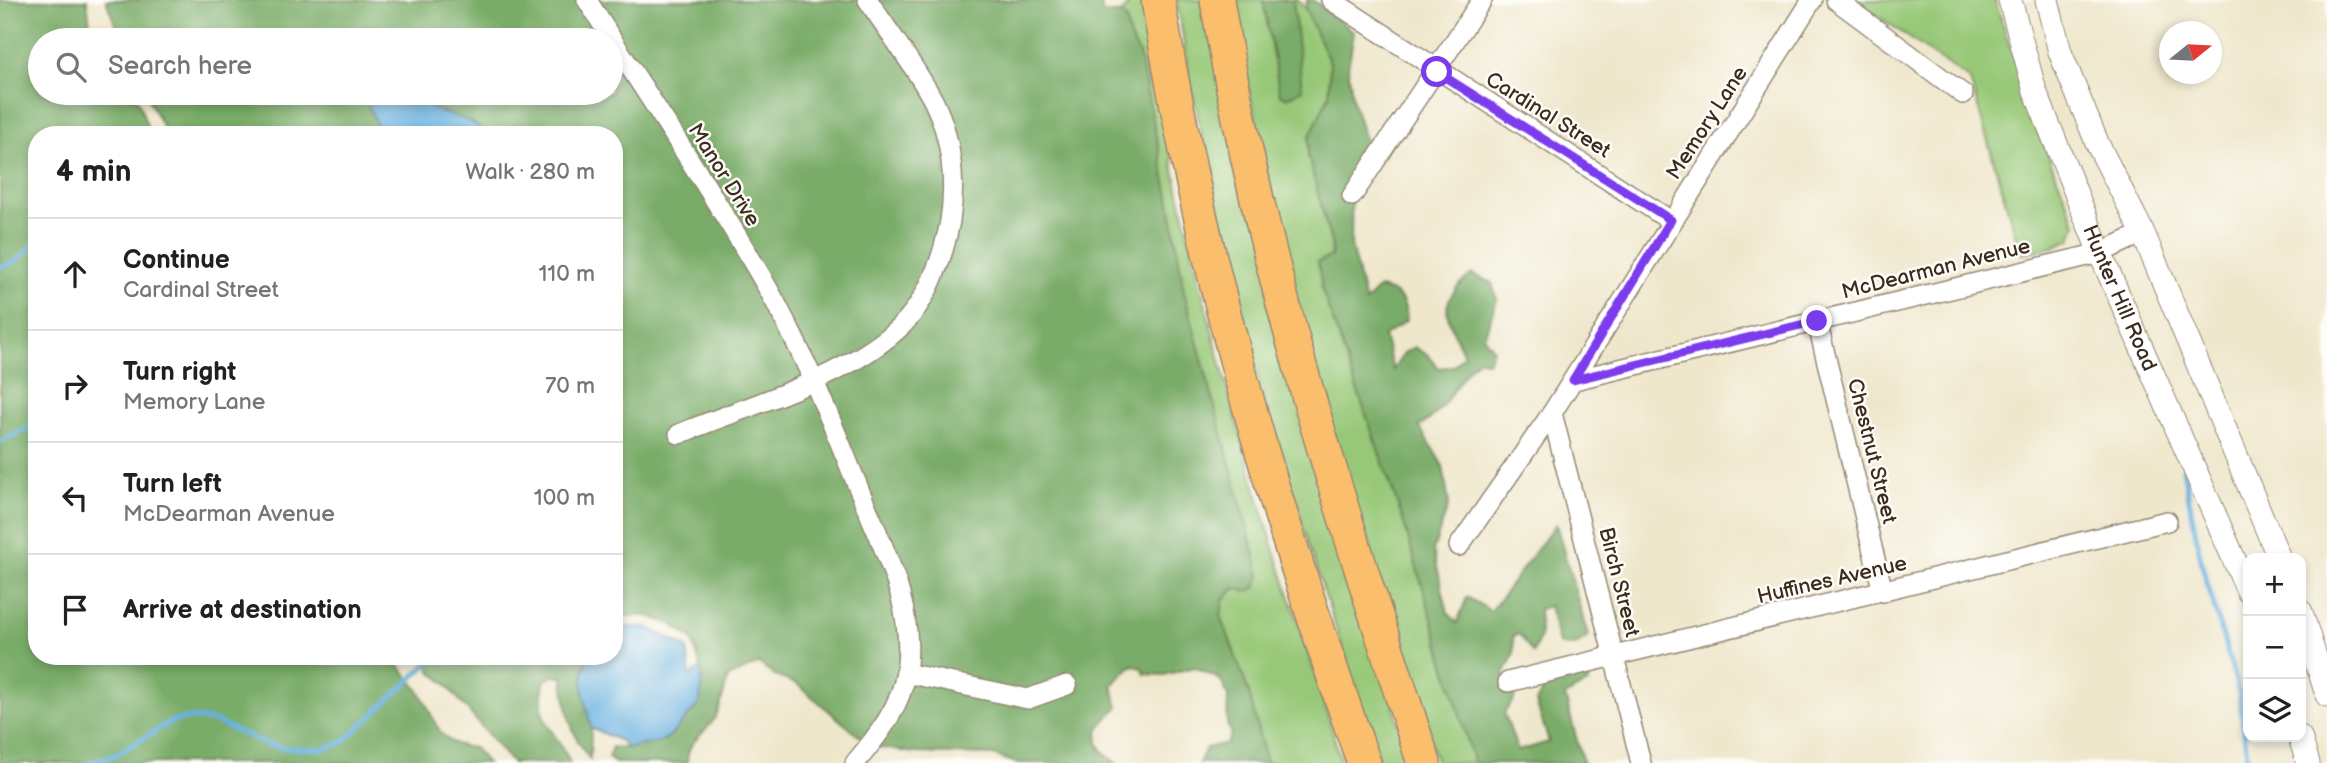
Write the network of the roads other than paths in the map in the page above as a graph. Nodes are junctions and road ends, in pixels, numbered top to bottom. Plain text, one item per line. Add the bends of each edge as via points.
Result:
1 (587, 0) edge
2 (868, 0) edge
3 (1158, 0) edge
4 (1217, 0) edge
5 (1331, 0) edge
6 (1482, 0) edge
7 (1812, 0) edge
8 (1836, 0) edge
9 (2010, 0) edge
10 (2047, 0) edge
11 (605, 28) edge
12 (623, 57) edge
13 (1437, 72) junction
14 (1963, 94) dead end
15 (1352, 196) dead end
16 (1671, 220) junction
17 (2143, 233) junction
18 (2100, 253) junction
19 (1817, 321) junction
20 (814, 379) junction
21 (1573, 380) junction
22 (1552, 413) junction
23 (679, 434) dead end
24 (2167, 521) dead end
25 (1459, 546) dead end
26 (2277, 553) edge
27 (2243, 580) edge
28 (1883, 592) junction
29 (2303, 616) edge
30 (1325, 653) junction
31 (1614, 656) junction
32 (906, 673) junction
33 (1507, 681) dead end
34 (1067, 685) dead end
35 (2327, 695) edge
36 (2302, 742) edge
37 (855, 763) edge
38 (1352, 763) edge
39 (1364, 763) edge
40 (1424, 763) edge
41 (1641, 763) edge
42 (2308, 763) edge

1 - 11 street, Manor Drive
2 - 20 street via 934,103 949,146 954,197 946,243 927,292 900,328 864,355
3 - 30 highway via 1175,104 1220,304
4 - 40 highway via 1243,135 1298,365 1330,479
5 - 13 street, Cardinal Street
6 - 13 street
7 - 16 street, Memory Lane
8 - 14 street
9 - 18 street, Hunter Hill Road via 2035,91
10 - 17 street, Hunter Hill Road via 2060,52 2098,145
12 - 20 street, Manor Drive via 762,278
13 - 15 street
13 - 16 street, Cardinal Street
16 - 21 street, Memory Lane
17 - 18 street, McDearman Avenue
17 - 26 street, Hunter Hill Road
18 - 19 street, McDearman Avenue
18 - 27 street, Hunter Hill Road
19 - 21 street, McDearman Avenue
19 - 28 street, Chestnut Street
20 - 23 street
20 - 32 street, Manor Drive via 899,586 907,636
21 - 22 street, Memory Lane
22 - 25 street, Memory Lane
22 - 31 street, Birch Street
24 - 28 street, Huffines Avenue
28 - 31 street, Huffines Avenue
29 - 35 street
30 - 38 highway
30 - 39 highway
31 - 33 street, Huffines Avenue
31 - 41 street, Birch Street
32 - 34 street via 1028,699
32 - 37 street, Manor Drive via 894,709
36 - 42 street

